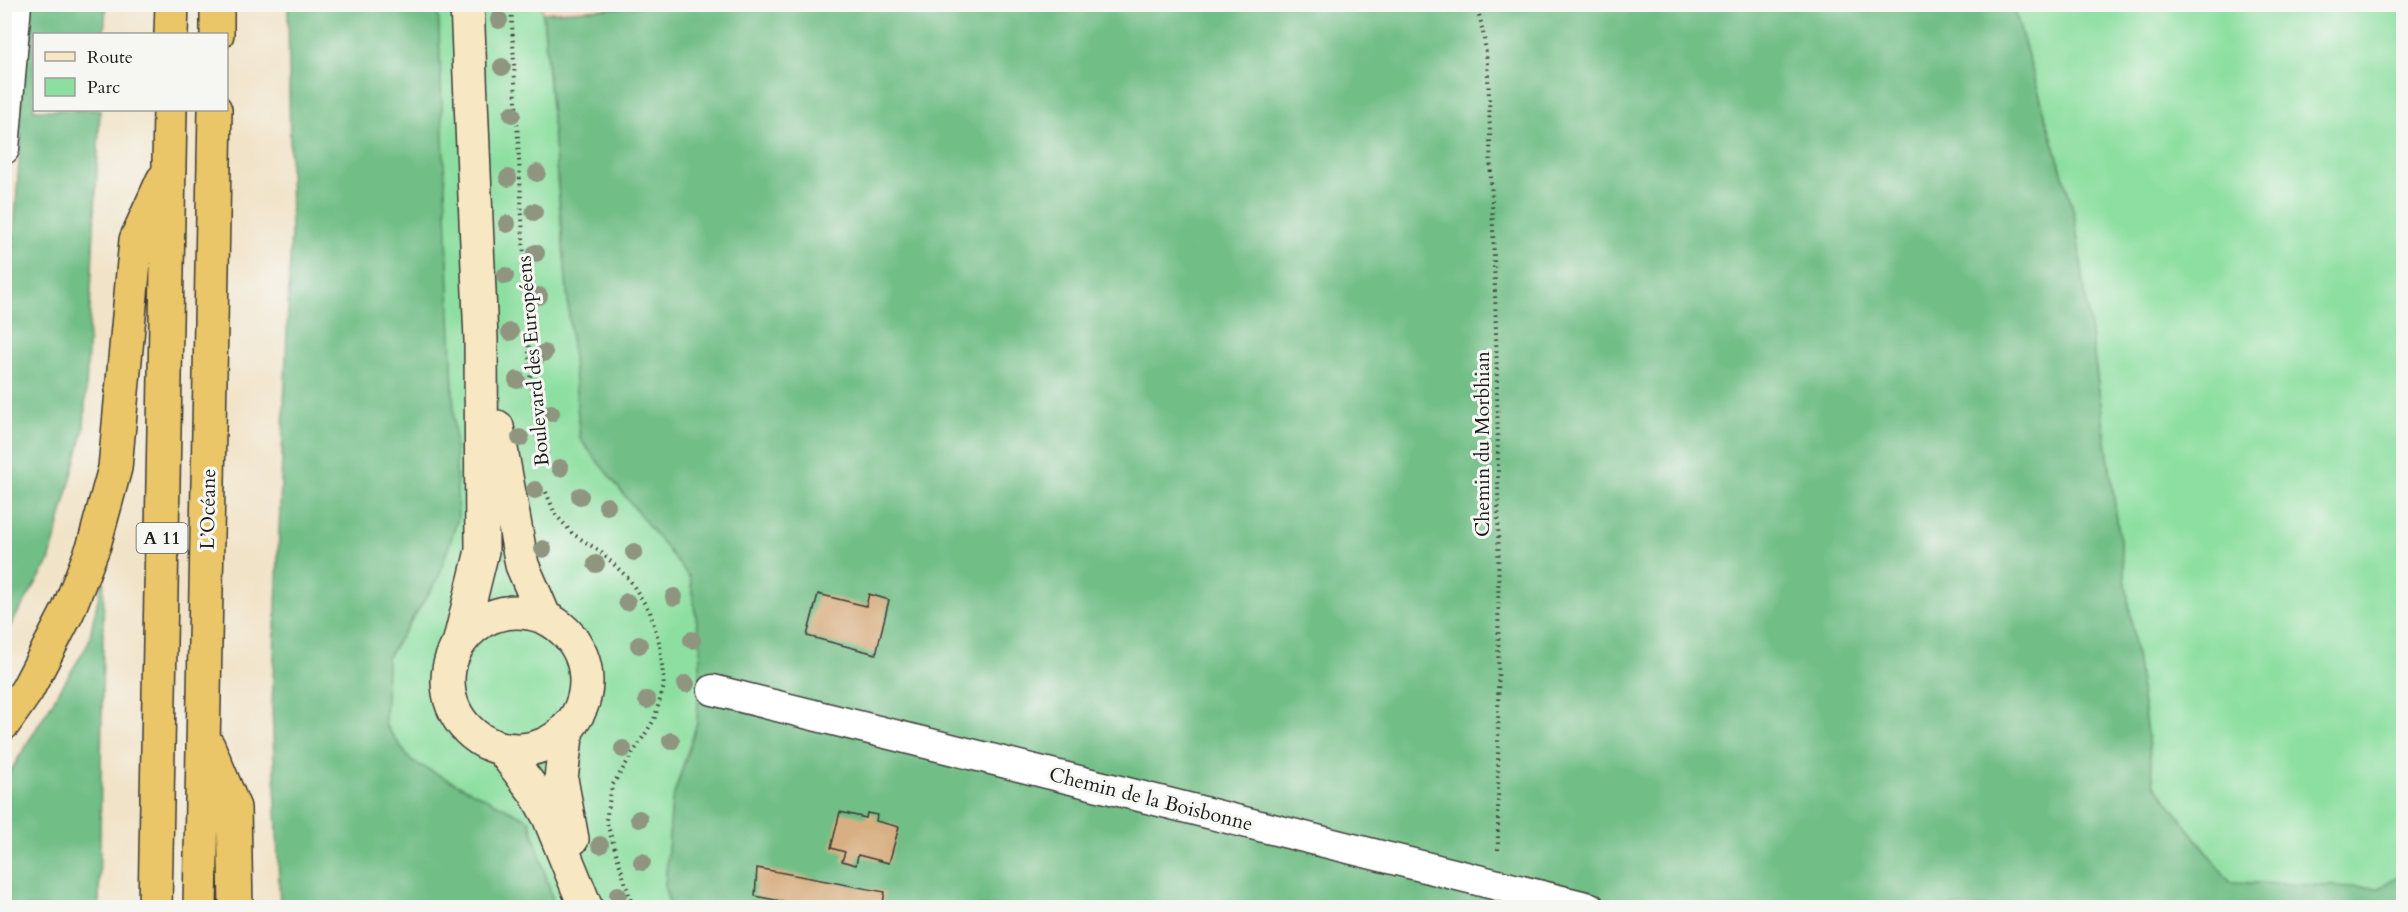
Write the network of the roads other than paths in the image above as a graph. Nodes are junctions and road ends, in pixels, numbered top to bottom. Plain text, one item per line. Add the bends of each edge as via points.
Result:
1 (16, 4) edge
2 (172, 4) edge
3 (217, 4) edge
4 (467, 4) edge
5 (171, 33) edge
6 (216, 33) edge
7 (170, 111) edge
8 (215, 111) edge
9 (4, 149) edge
10 (169, 168) junction
11 (481, 340) junction
12 (544, 616) junction
13 (460, 640) junction
14 (713, 690) dead end
15 (4, 723) edge
16 (567, 728) junction
17 (204, 735) junction
18 (502, 749) junction
19 (585, 904) edge
20 (155, 908) edge
21 (200, 908) edge
22 (236, 908) edge
23 (1590, 908) edge

1 - 9 street
2 - 5 highway
3 - 6 highway
4 - 11 street, Boulevard des Européens
7 - 10 highway, A 11
8 - 17 highway, L’Océane / A 11
10 - 15 highway via 136,240 115,468 94,545 68,611 27,690
10 - 20 highway, A 11
11 - 12 street, Boulevard des Européens via 522,565
11 - 13 street, Boulevard des Européens via 482,551
12 - 13 street via 522,611 498,614 477,624
12 - 16 street via 567,632 581,654 587,680 582,706
13 - 18 street via 447,677 456,715 484,742
14 - 23 street, Chemin de la Boisbonne
16 - 18 street via 548,743 526,750
16 - 19 street via 561,779
17 - 21 highway, L’Océane / A 11
17 - 22 highway via 234,808
18 - 19 street via 549,817

